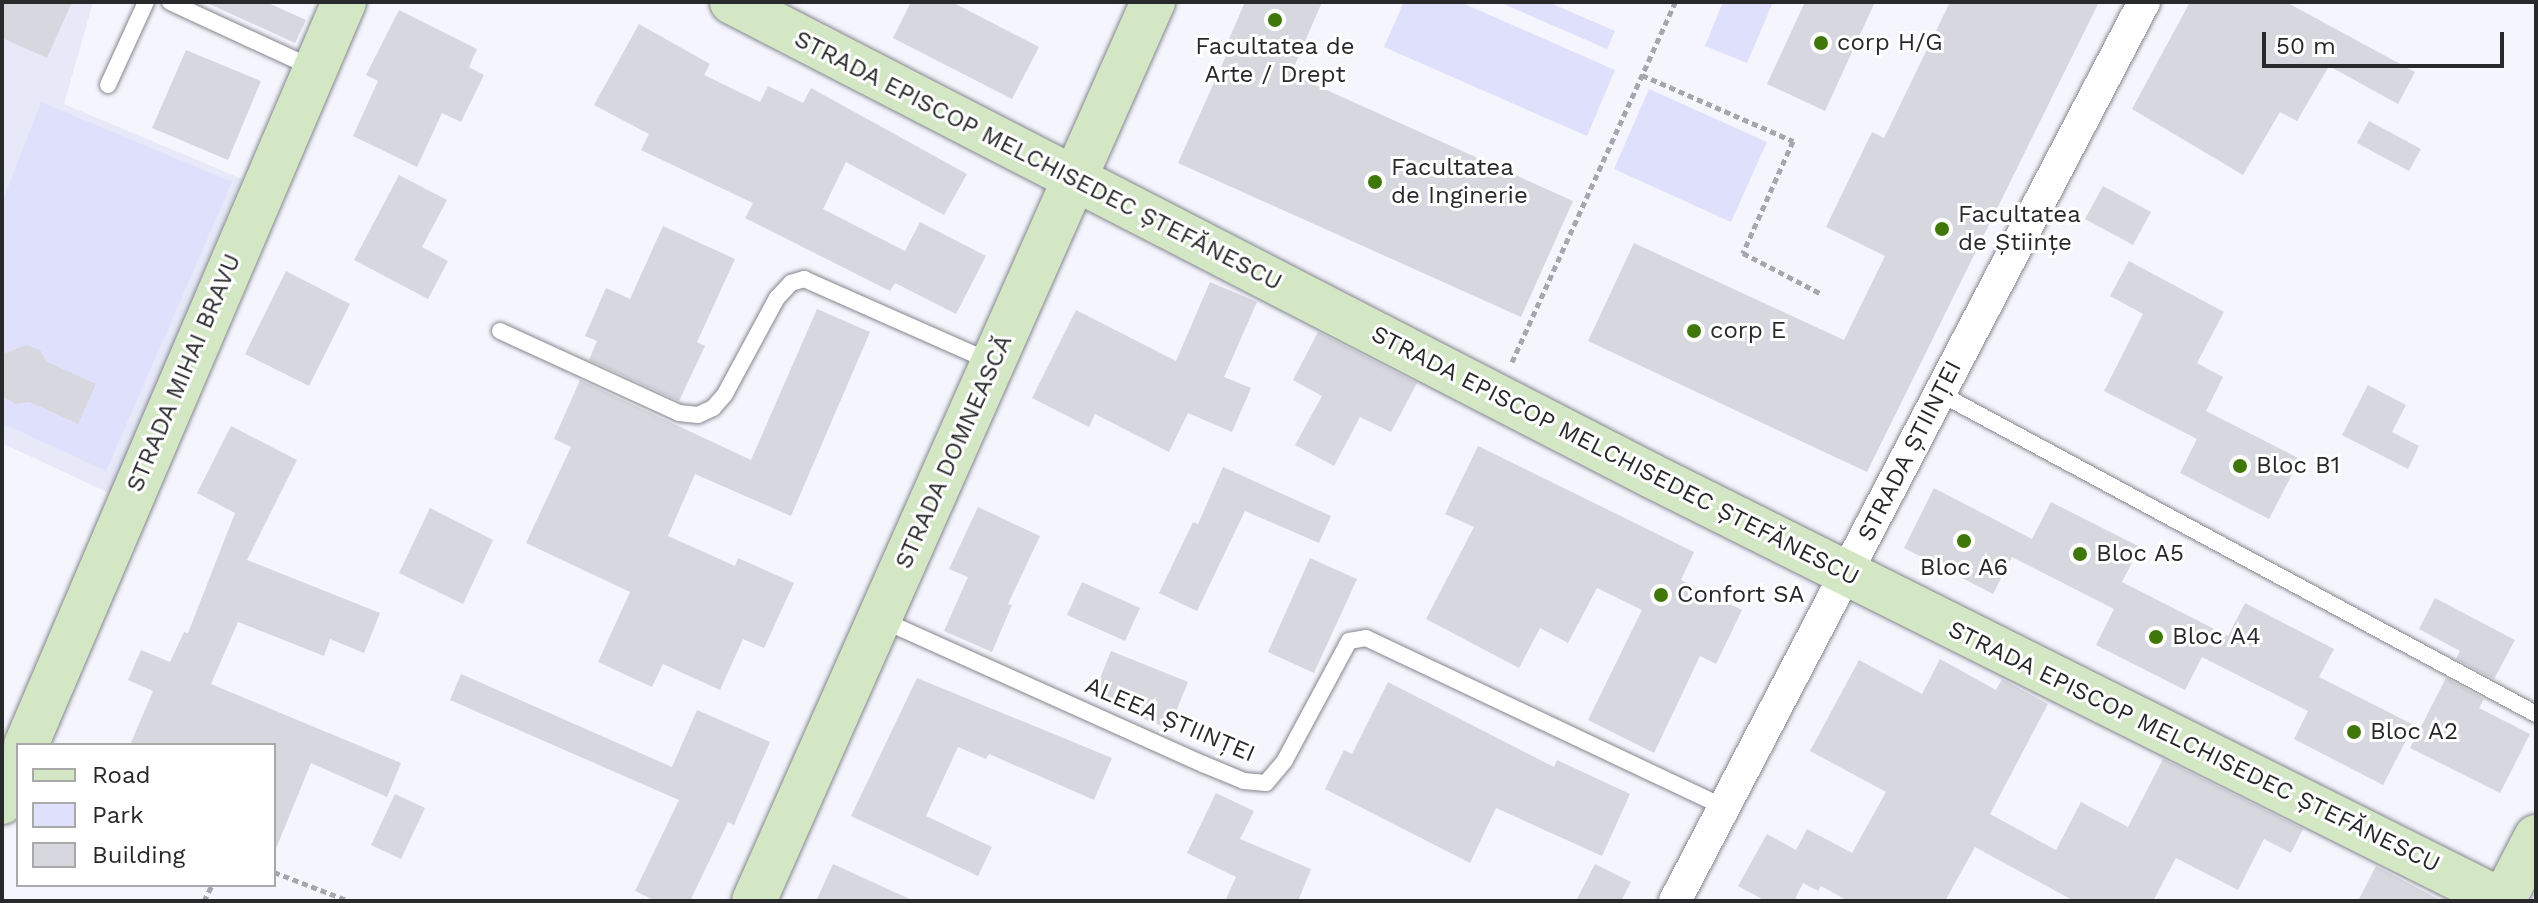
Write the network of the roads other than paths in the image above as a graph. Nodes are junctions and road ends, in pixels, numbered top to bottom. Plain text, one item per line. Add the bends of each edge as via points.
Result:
1 (146, 2) edge
2 (170, 2) edge
3 (344, 2) edge
4 (732, 2) edge
5 (1153, 2) edge
6 (2144, 2) edge
7 (314, 69) junction
8 (108, 85) dead end
9 (1074, 181) junction
10 (500, 331) dead end
11 (993, 363) junction
12 (1939, 393) junction
13 (1846, 574) junction
14 (880, 619) junction
15 (2536, 714) edge
16 (27, 743) edge
17 (16, 769) edge
18 (2, 802) edge
19 (1723, 807) junction
20 (2536, 837) edge
21 (754, 901) edge
22 (1675, 901) edge
23 (2503, 901) edge

1 - 8 lane
2 - 7 lane
3 - 7 street, STRADA MIHAI BRAVU
4 - 9 street, STRADA EPISCOP MELCHISEDEC ȘTEFĂNESCU
5 - 9 street, STRADA DOMNEASCĂ
6 - 12 street, STRADA ȘTIINȚEI
7 - 16 street, STRADA MIHAI BRAVU
9 - 11 street, STRADA DOMNEASCĂ
9 - 13 street, STRADA EPISCOP MELCHISEDEC ȘTEFĂNESCU
10 - 11 lane via 679,413 698,415 725,394 777,298 791,283 804,279
11 - 14 street, STRADA DOMNEASCĂ
12 - 13 street, STRADA ȘTIINȚEI
12 - 15 lane
13 - 19 street, STRADA ȘTIINȚEI
13 - 23 street, STRADA EPISCOP MELCHISEDEC ȘTEFĂNESCU
14 - 19 lane, ALEEA ȘTIINȚEI via 1203,764 1244,781 1266,783 1285,760 1349,641 1366,638
14 - 21 street, STRADA DOMNEASCĂ
17 - 18 street
19 - 22 street, STRADA ȘTIINȚEI
20 - 23 street

